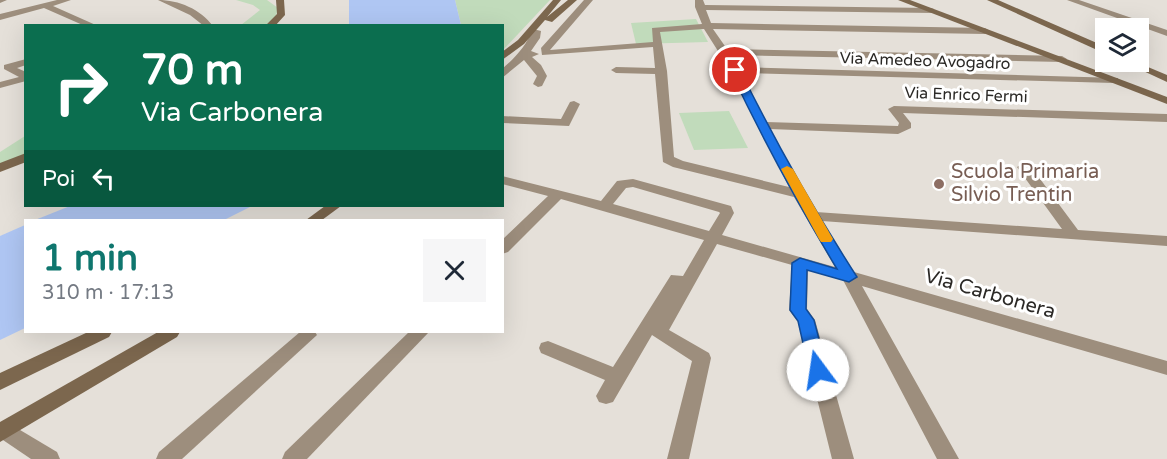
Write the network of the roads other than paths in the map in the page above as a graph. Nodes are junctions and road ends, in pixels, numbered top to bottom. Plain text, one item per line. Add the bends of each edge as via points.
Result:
1 (68, 0) edge
2 (162, 0) edge
3 (557, 0) edge
4 (573, 0) edge
5 (589, 0) edge
6 (902, 0) edge
7 (991, 0) edge
8 (1071, 0) edge
9 (278, 1) edge
10 (699, 3) edge
11 (46, 6) junction
12 (931, 11) junction
13 (0, 17) edge
14 (89, 24) edge
15 (208, 24) edge
16 (271, 24) edge
17 (707, 26) junction
18 (536, 31) junction
19 (985, 31) junction
20 (1167, 33) edge
21 (520, 42) junction
22 (658, 44) junction
23 (1095, 46) edge
24 (723, 52) junction
25 (546, 53) junction
26 (504, 55) edge
27 (524, 55) junction
28 (1062, 59) junction
29 (24, 63) edge
30 (616, 70) dead end
31 (735, 70) junction
32 (662, 71) junction
33 (1149, 71) edge
34 (504, 73) edge
35 (24, 76) edge
36 (24, 78) edge
37 (1167, 79) edge
38 (1114, 80) junction
39 (538, 84) dead end
40 (0, 85) edge
41 (1167, 100) edge
42 (573, 104) dead end
43 (1167, 118) edge
44 (504, 119) edge
45 (762, 126) junction
46 (24, 158) edge
47 (1024, 166) dead end
48 (0, 168) edge
49 (504, 180) edge
50 (558, 194) junction
51 (800, 194) junction
52 (604, 206) junction
53 (334, 207) edge
54 (812, 216) junction
55 (315, 219) edge
56 (1074, 235) junction
57 (708, 236) junction
58 (1167, 241) edge
59 (504, 247) edge
60 (800, 263) junction
61 (849, 277) junction
62 (101, 333) edge
63 (169, 333) edge
64 (419, 333) edge
65 (308, 335) dead end
66 (548, 348) dead end
67 (1167, 368) edge
68 (617, 377) junction
69 (0, 382) edge
70 (606, 396) dead end
71 (3, 432) edge
72 (49, 459) edge
73 (168, 459) edge
74 (293, 459) edge
75 (678, 459) edge
76 (843, 459) edge
77 (948, 459) edge

1 - 11 street
2 - 15 street via 189,10
3 - 21 street
4 - 18 street
5 - 25 street via 544,50
6 - 12 street
7 - 23 street
8 - 20 street
9 - 16 street via 280,15
10 - 12 street
10 - 17 street
11 - 13 street
11 - 14 street
12 - 19 street
17 - 19 street
17 - 22 street via 655,30
17 - 24 street
18 - 21 street
18 - 27 street
19 - 28 street
21 - 26 street
22 - 25 street
22 - 32 street
24 - 28 street
24 - 31 street
25 - 27 street
27 - 34 street
27 - 39 street via 542,76
28 - 38 street
29 - 35 street via 8,67
30 - 32 street
31 - 38 street, Via Amedeo Avogadro
31 - 45 street
32 - 51 street via 668,159
33 - 37 street
36 - 40 street
38 - 41 street
42 - 44 street via 565,123
43 - 45 street, Via Enrico Fermi via 894,109 906,123 905,128
45 - 51 street
46 - 48 street
47 - 56 street
49 - 50 street, Via Carbonera
50 - 52 street, Via Carbonera
50 - 59 street
51 - 54 street
52 - 57 street, Via Carbonera
52 - 57 street via 622,184 633,183 726,209 727,213
53 - 55 street
54 - 56 street
54 - 61 street
56 - 58 street
57 - 60 street, Via Carbonera
57 - 68 street
57 - 75 street via 658,332 702,358
60 - 61 street, Via Carbonera
60 - 76 street via 798,310 806,320
61 - 67 street, Via Carbonera
61 - 77 street
62 - 69 street
63 - 71 street
64 - 74 street
65 - 73 street
66 - 68 street
68 - 70 street
71 - 72 street

